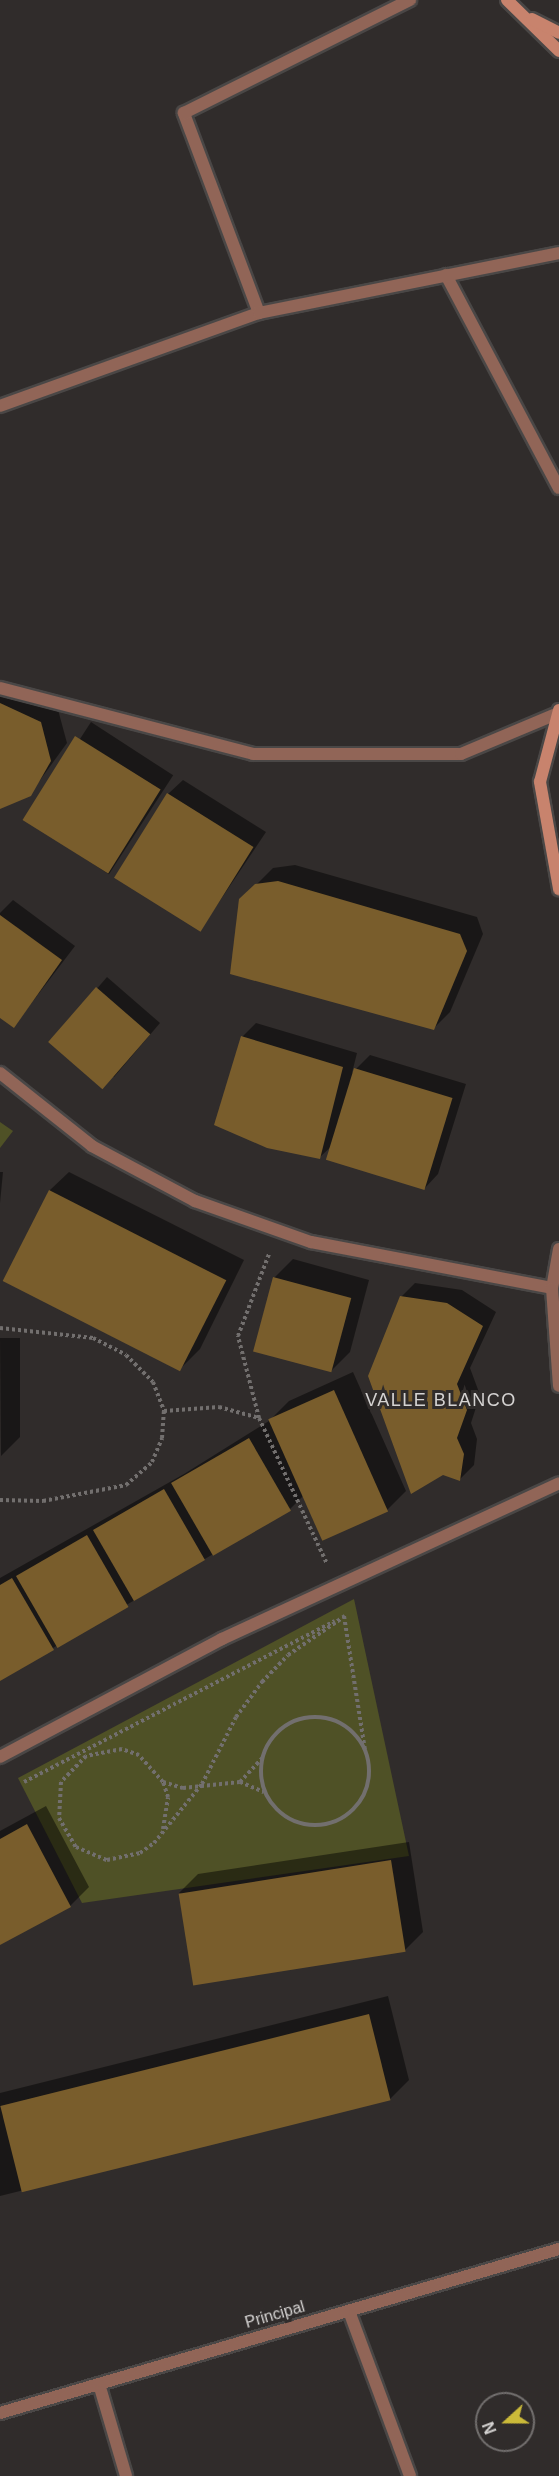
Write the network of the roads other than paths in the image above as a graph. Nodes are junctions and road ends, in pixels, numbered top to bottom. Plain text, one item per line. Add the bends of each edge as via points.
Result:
1 (410, 0) edge
2 (507, 0) edge
3 (518, 12) junction
4 (559, 33) edge
5 (559, 51) edge
6 (559, 253) edge
7 (446, 275) junction
8 (259, 313) junction
9 (0, 406) edge
10 (559, 488) edge
11 (0, 688) edge
12 (557, 712) edge
13 (550, 857) junction
14 (559, 872) edge
15 (559, 889) edge
16 (0, 1073) edge
17 (559, 1249) edge
18 (552, 1288) junction
19 (559, 1386) edge
20 (559, 1483) edge
21 (0, 1757) edge
22 (559, 2249) edge
23 (349, 2311) junction
24 (99, 2384) junction
25 (0, 2413) edge
26 (126, 2476) edge
27 (410, 2476) edge

1 - 8 street via 184,113
2 - 3 street
3 - 4 street
3 - 5 street
6 - 7 street
7 - 8 street
7 - 10 street
8 - 9 street
11 - 12 street via 254,754 461,754
12 - 13 street via 540,783
13 - 14 street
13 - 15 street
16 - 18 street via 92,1146 195,1201 311,1242
17 - 18 street
18 - 19 street
20 - 21 street via 222,1639
22 - 23 street, Principal
23 - 24 street, Principal
23 - 27 street
24 - 25 street, Principal
24 - 26 street

